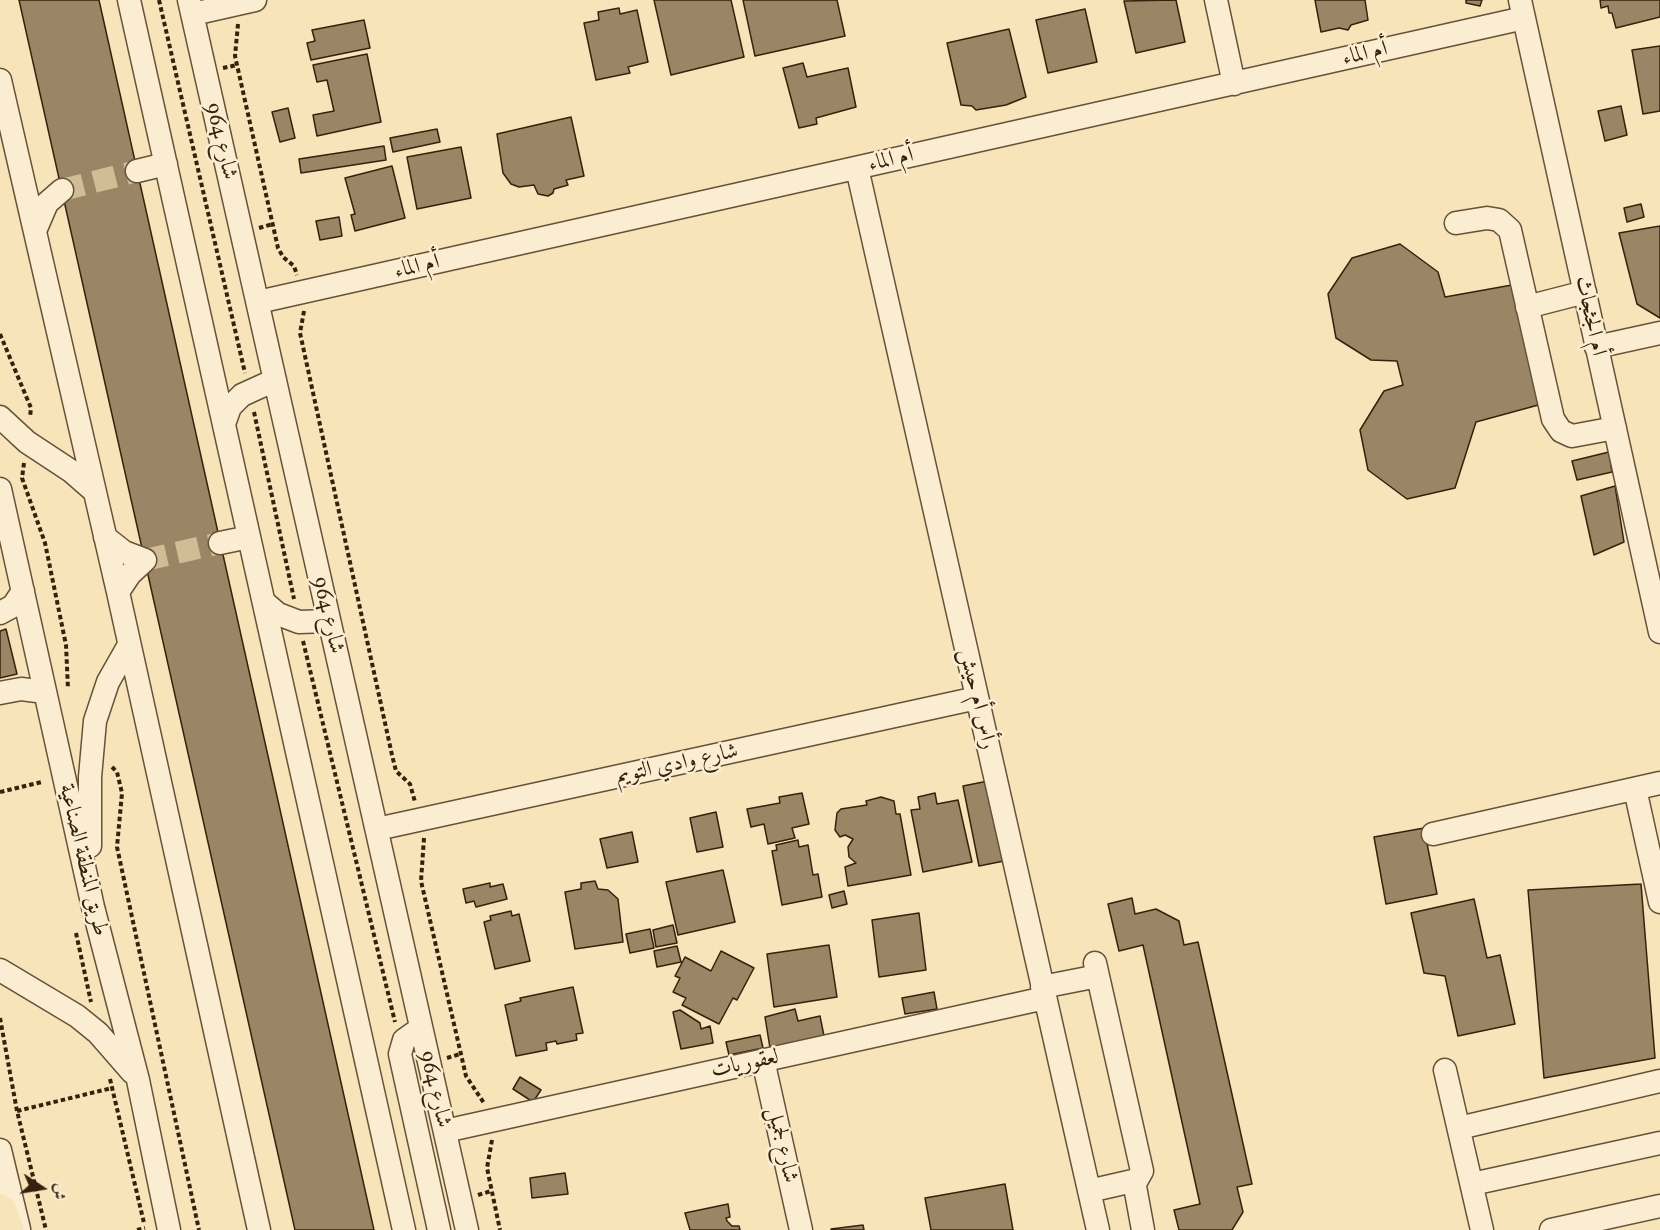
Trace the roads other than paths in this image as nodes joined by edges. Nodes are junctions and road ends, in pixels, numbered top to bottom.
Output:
1 (129, 0) edge
2 (1216, 0) edge
3 (245, 2) edge
4 (191, 7) edge
5 (1522, 9) edge
6 (0, 80) edge
7 (1234, 84) junction
8 (166, 164) junction
9 (856, 168) junction
10 (137, 171) tunnel mouth
11 (21, 172) junction
12 (1456, 223) dead end
13 (35, 231) junction
14 (1585, 292) junction
15 (258, 302) junction
16 (1527, 307) junction
17 (1660, 333) edge
18 (1596, 347) junction
19 (275, 380) junction
20 (0, 417) edge
21 (224, 424) junction
22 (1615, 428) junction
23 (0, 489) edge
24 (94, 491) junction
25 (105, 537) junction
26 (249, 537) junction
27 (220, 543) tunnel mouth
28 (23, 591) junction
29 (118, 592) junction
30 (264, 602) junction
31 (0, 613) edge
32 (329, 621) junction
33 (1660, 632) edge
34 (129, 645) junction
35 (45, 692) junction
36 (0, 693) edge
37 (977, 698) junction
38 (1660, 783) edge
39 (1635, 789) junction
40 (377, 830) junction
41 (1433, 834) dead end
42 (1660, 902) edge
43 (93, 908) junction
44 (0, 970) edge
45 (1044, 992) junction
46 (421, 1028) junction
47 (763, 1060) junction
48 (1445, 1070) dead end
49 (138, 1080) junction
50 (1660, 1081) edge
51 (1459, 1128) junction
52 (445, 1131) junction
53 (1660, 1143) edge
54 (0, 1149) edge
55 (1134, 1181) junction
56 (1472, 1184) junction
57 (1089, 1191) junction
58 (1660, 1206) edge
59 (0, 1211) edge
60 (7, 1230) edge
61 (19, 1230) edge
62 (169, 1230) edge
63 (259, 1230) edge
64 (404, 1230) edge
65 (439, 1230) edge
66 (467, 1230) edge
67 (801, 1230) edge
68 (1098, 1230) edge
69 (1143, 1230) edge
70 (1482, 1230) edge
71 (1551, 1230) edge

1 - 8 street
2 - 7 street
3 - 4 street
4 - 15 street, شارع 964
5 - 7 street, أم الماء
5 - 14 street, أم الجثجاث
6 - 11 street
7 - 9 street, أم الماء
8 - 10 street
8 - 21 street
9 - 15 street, أم الماء
9 - 37 street, رأس أم حيش
11 - 13 street
11 - 13 street
12 - 16 street
13 - 24 street
14 - 16 street
14 - 18 street, أم الجثجاث
15 - 19 street, شارع 964
16 - 22 street
17 - 18 street
18 - 22 street, أم الجثجاث
19 - 21 street
19 - 32 street, شارع 964
20 - 24 street
21 - 26 street
22 - 33 street, أم الجثجاث
23 - 28 street, طريق المنطقة الصناعية
24 - 25 street
25 - 29 street
25 - 29 street
26 - 27 street
26 - 30 street
28 - 31 street
28 - 35 street, طريق المنطقة الصناعية
29 - 34 street
30 - 32 street
30 - 64 street
32 - 40 street, شارع 964
34 - 43 street
34 - 63 street
35 - 36 street
35 - 43 street, طريق المنطقة الصناعية
37 - 40 street, شارع وادي التويم
37 - 45 street, رأس أم حيش
38 - 39 street
39 - 41 street
39 - 42 street
40 - 46 street, شارع 964
43 - 49 street, طريق المنطقة الصناعية
44 - 49 street
45 - 47 street, لعقوريات
45 - 55 street, لعقوريات
45 - 57 street, رأس أم حيش
46 - 52 street, شارع 964
46 - 65 street
47 - 52 street, لعقوريات
47 - 67 street, شارع لجميل
48 - 51 street
49 - 62 street, طريق المنطقة الصناعية
50 - 51 street
51 - 56 street
52 - 66 street, شارع 964
53 - 56 street
54 - 61 street
55 - 57 street
55 - 69 street
56 - 70 street
57 - 68 street, رأس أم حيش
58 - 71 street
59 - 60 highway

